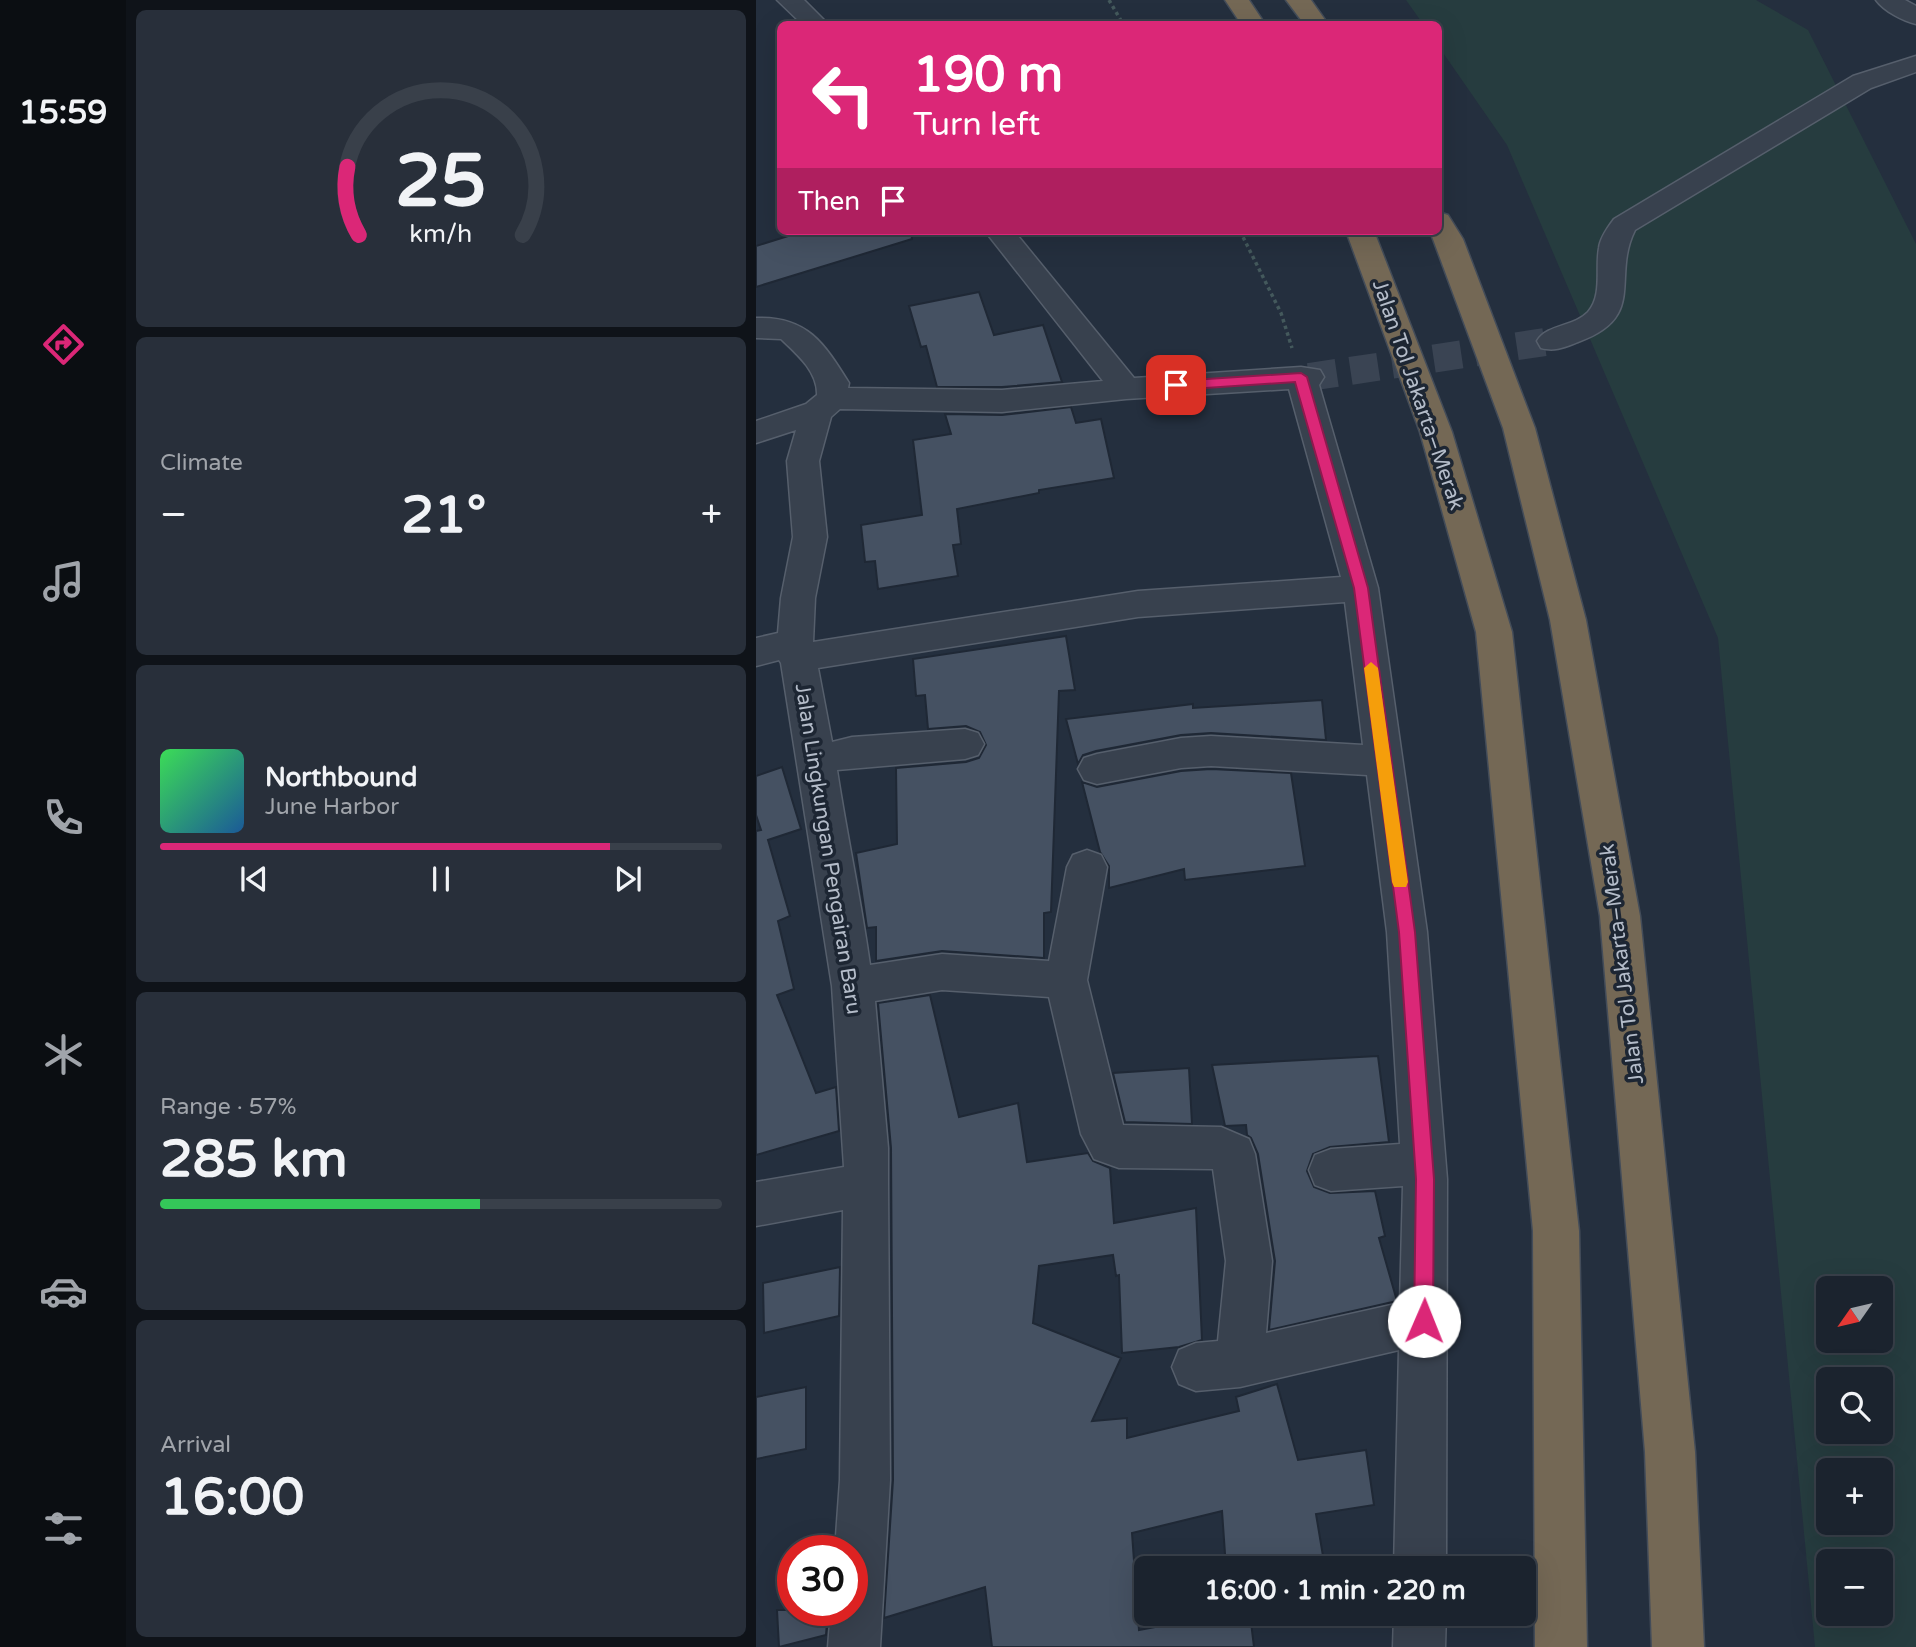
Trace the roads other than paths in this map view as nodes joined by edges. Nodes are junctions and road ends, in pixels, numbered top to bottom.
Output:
1 (789, 0) edge
2 (1237, 0) edge
3 (1298, 0) edge
4 (813, 21) edge
5 (1251, 21) edge
6 (1315, 21) edge
7 (1916, 64) edge
8 (1442, 228) edge
9 (1002, 235) edge
10 (1362, 235) edge
11 (756, 328) edge
12 (1552, 341) tunnel mouth
13 (1126, 389) junction
14 (825, 405) junction
15 (756, 432) edge
16 (1361, 588) junction
17 (782, 651) edge
18 (965, 744) dead end
19 (817, 760) junction
20 (1383, 761) junction
21 (1097, 769) dead end
22 (1087, 867) dead end
23 (1066, 980) junction
24 (853, 986) junction
25 (1423, 1163) junction
26 (1331, 1170) dead end
27 (866, 1184) junction
28 (756, 1204) edge
29 (1424, 1321) junction
30 (1420, 1556) edge
31 (1420, 1626) edge
32 (854, 1647) edge
33 (1419, 1647) edge
34 (1561, 1647) edge
35 (1678, 1647) edge

1 - 4 street
2 - 5 highway
3 - 6 highway
7 - 12 street
8 - 35 highway, Jalan Tol Jakarta–Merak
9 - 13 street
10 - 34 highway, Jalan Tol Jakarta–Merak
11 - 14 street
13 - 14 street
13 - 16 street
14 - 15 street
14 - 17 street, Jalan Lingkungan Pengairan Baru
16 - 17 street
16 - 20 street
17 - 19 street, Jalan Lingkungan Pengairan Baru
18 - 19 street
19 - 24 street, Jalan Lingkungan Pengairan Baru
20 - 21 street
20 - 25 street
22 - 23 street
23 - 24 street
23 - 29 street
24 - 27 street, Jalan Lingkungan Pengairan Baru
25 - 26 street
25 - 29 street
27 - 28 street
27 - 32 street, Jalan Lingkungan Pengairan Baru
29 - 30 street
31 - 33 street

